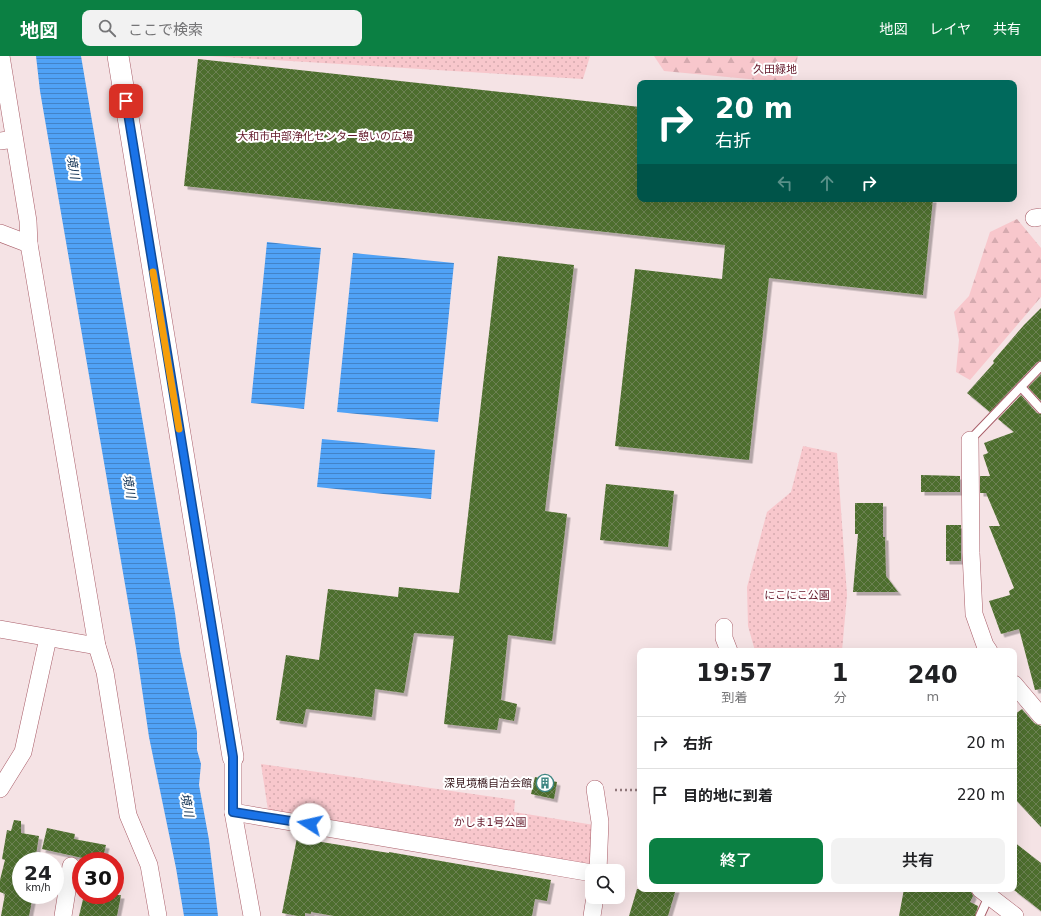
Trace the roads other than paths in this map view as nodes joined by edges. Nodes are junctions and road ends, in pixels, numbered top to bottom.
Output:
1 (1, 56) edge
2 (118, 56) edge
3 (7, 140) edge
4 (0, 233) edge
5 (29, 244) junction
6 (1041, 366) edge
7 (1021, 387) junction
8 (1041, 409) edge
9 (970, 440) joint
10 (724, 627) dead end
11 (0, 629) edge
12 (48, 638) junction
13 (97, 646) junction
14 (728, 648) edge
15 (985, 648) edge
16 (1017, 688) edge
17 (1041, 716) edge
18 (233, 757) joint
19 (0, 789) edge
20 (595, 789) road end
21 (233, 812) junction
22 (598, 864) edge
23 (72, 866) dead end
24 (585, 872) edge
25 (984, 892) edge
26 (593, 904) edge
27 (63, 916) edge
28 (158, 916) edge
29 (252, 916) edge
30 (592, 916) edge
31 (980, 916) edge
32 (1015, 916) edge

1 - 3 street
2 - 18 street
3 - 5 street
4 - 5 street
5 - 13 street
6 - 7 lane
7 - 8 lane
7 - 9 lane
9 - 15 street
10 - 14 street
11 - 12 street
12 - 13 street
12 - 19 street
13 - 28 street
16 - 17 street
18 - 21 street
20 - 22 street
21 - 24 street
21 - 29 street
23 - 27 street
25 - 31 lane
25 - 32 street
26 - 30 street

